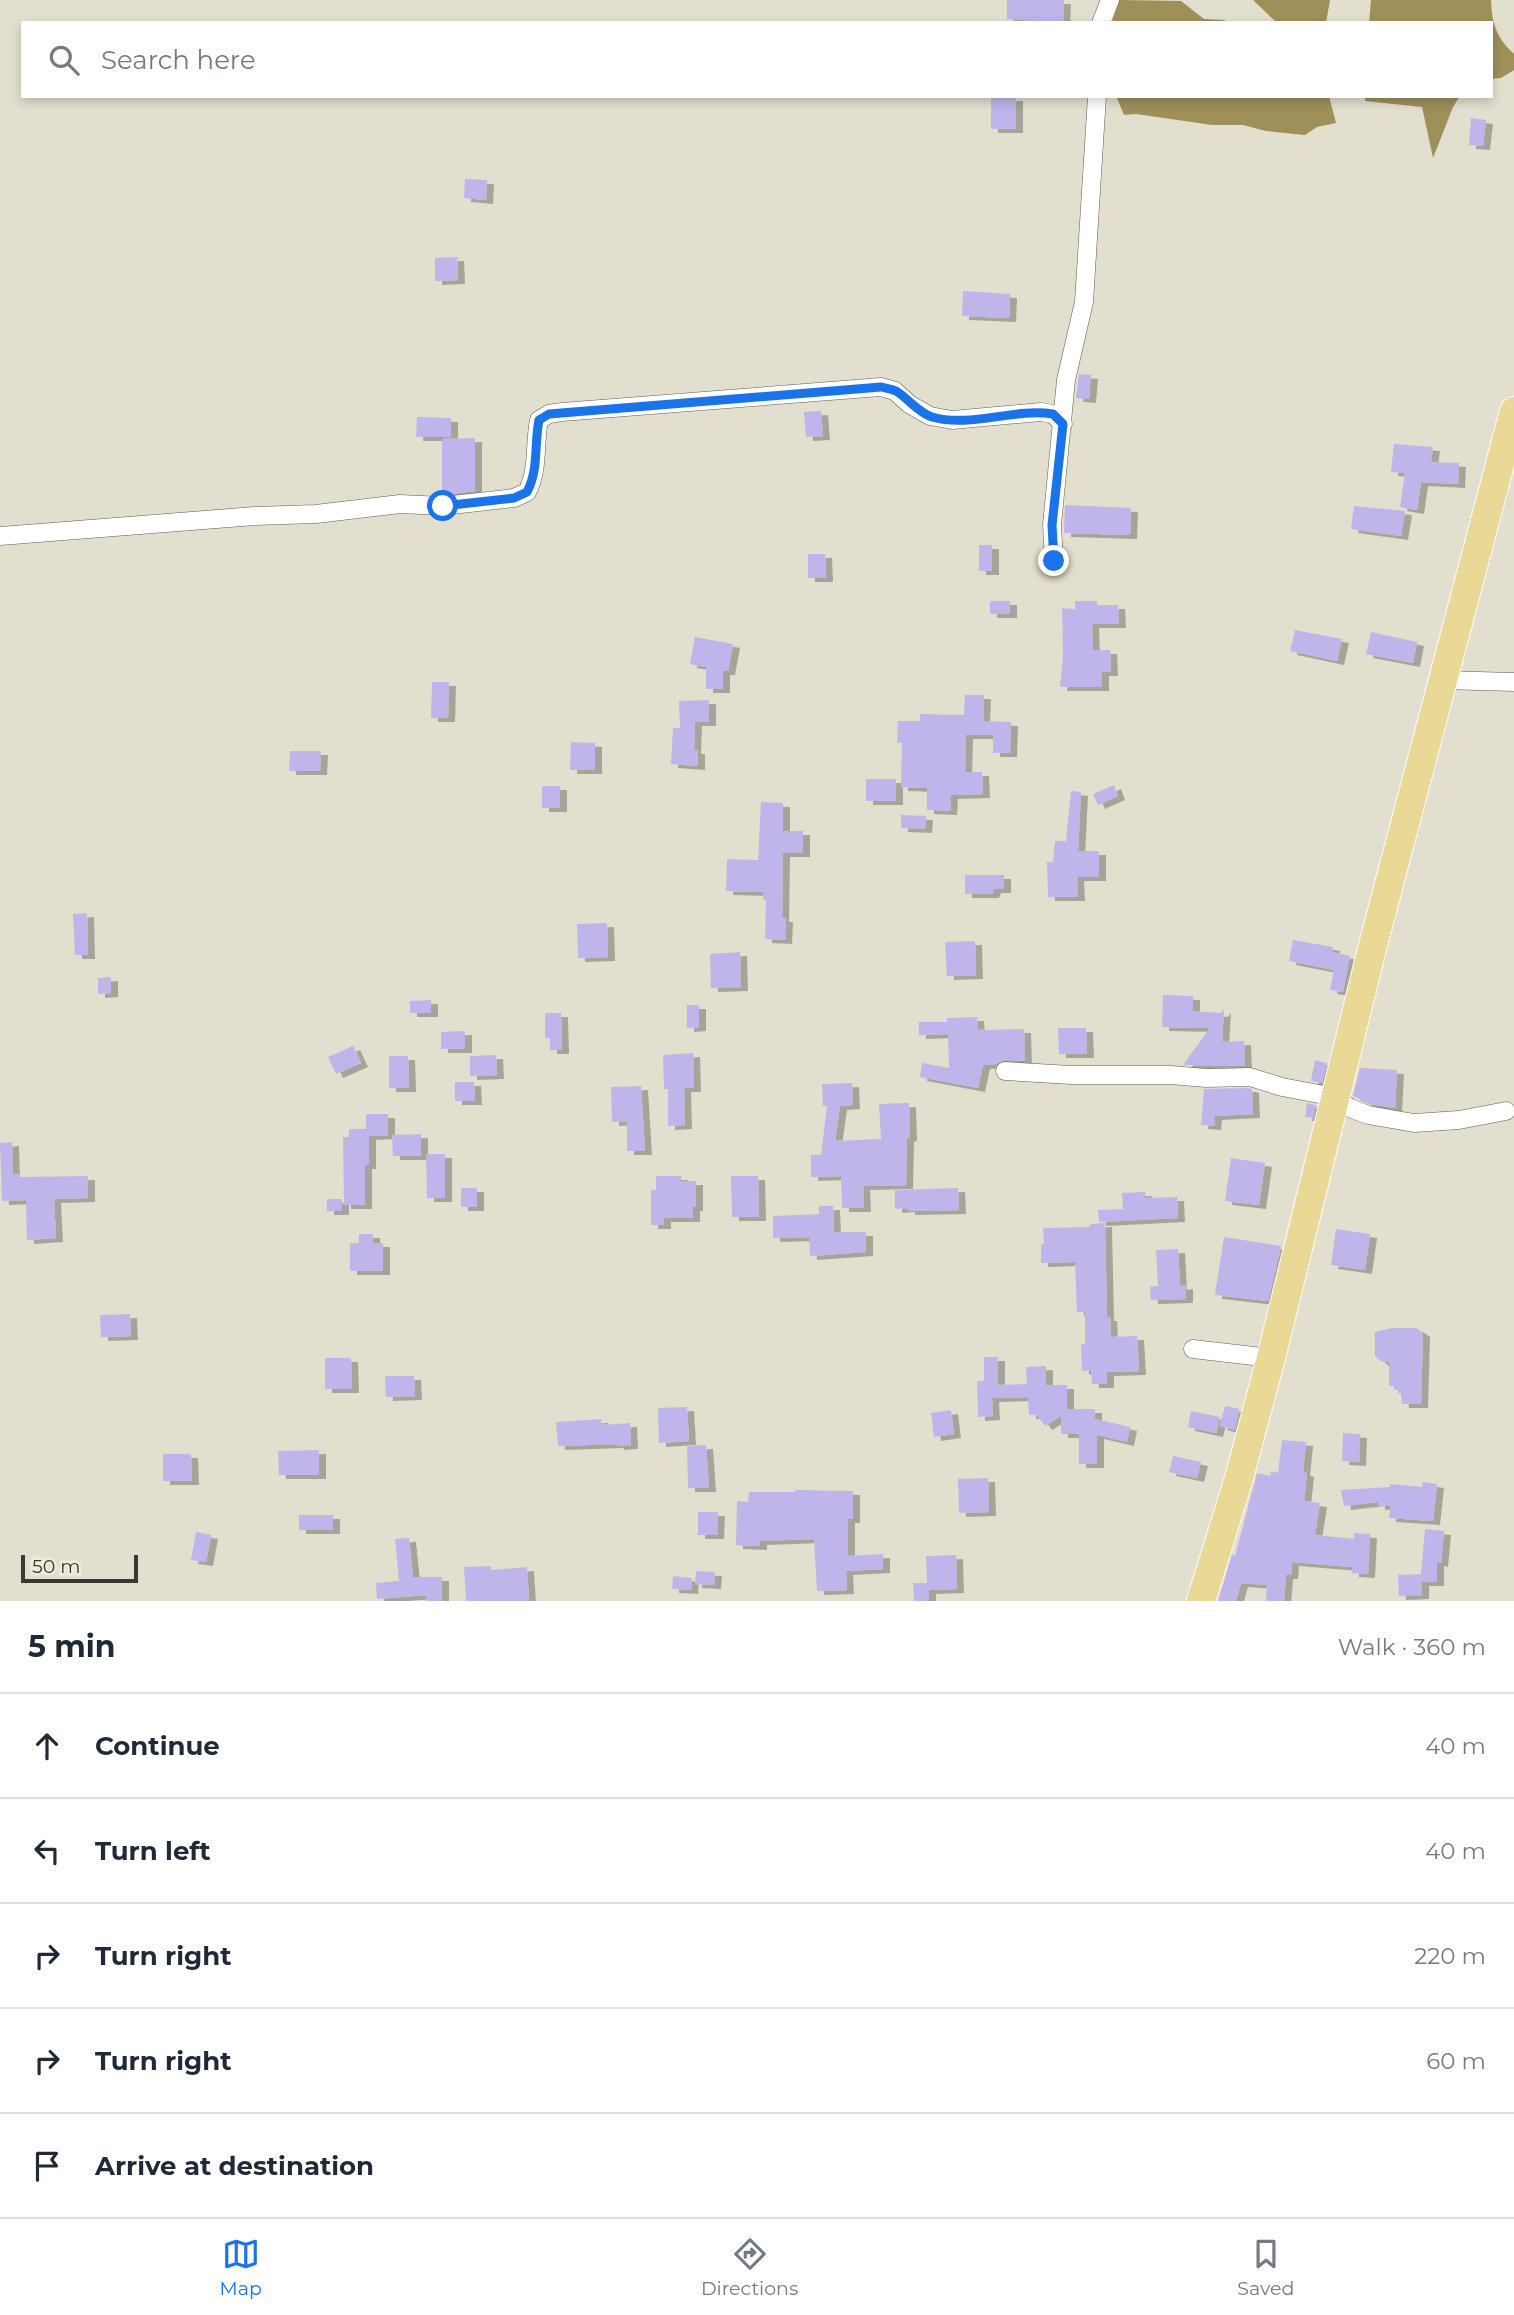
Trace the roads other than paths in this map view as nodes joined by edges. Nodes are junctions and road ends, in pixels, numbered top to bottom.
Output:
1 (1110, 0) edge
2 (1102, 21) edge
3 (1097, 98) edge
4 (1514, 411) edge
5 (1063, 424) junction
6 (0, 536) edge
7 (1054, 561) dead end
8 (1443, 680) junction
9 (1514, 682) edge
10 (1006, 1071) dead end
11 (1335, 1097) junction
12 (1506, 1111) dead end
13 (1193, 1349) dead end
14 (1271, 1358) junction
15 (1201, 1601) edge

1 - 2 street
3 - 5 street
4 - 8 highway
5 - 6 street
5 - 7 street
8 - 9 street
8 - 11 highway
10 - 11 street
11 - 12 street
11 - 14 highway
13 - 14 street
14 - 15 highway

